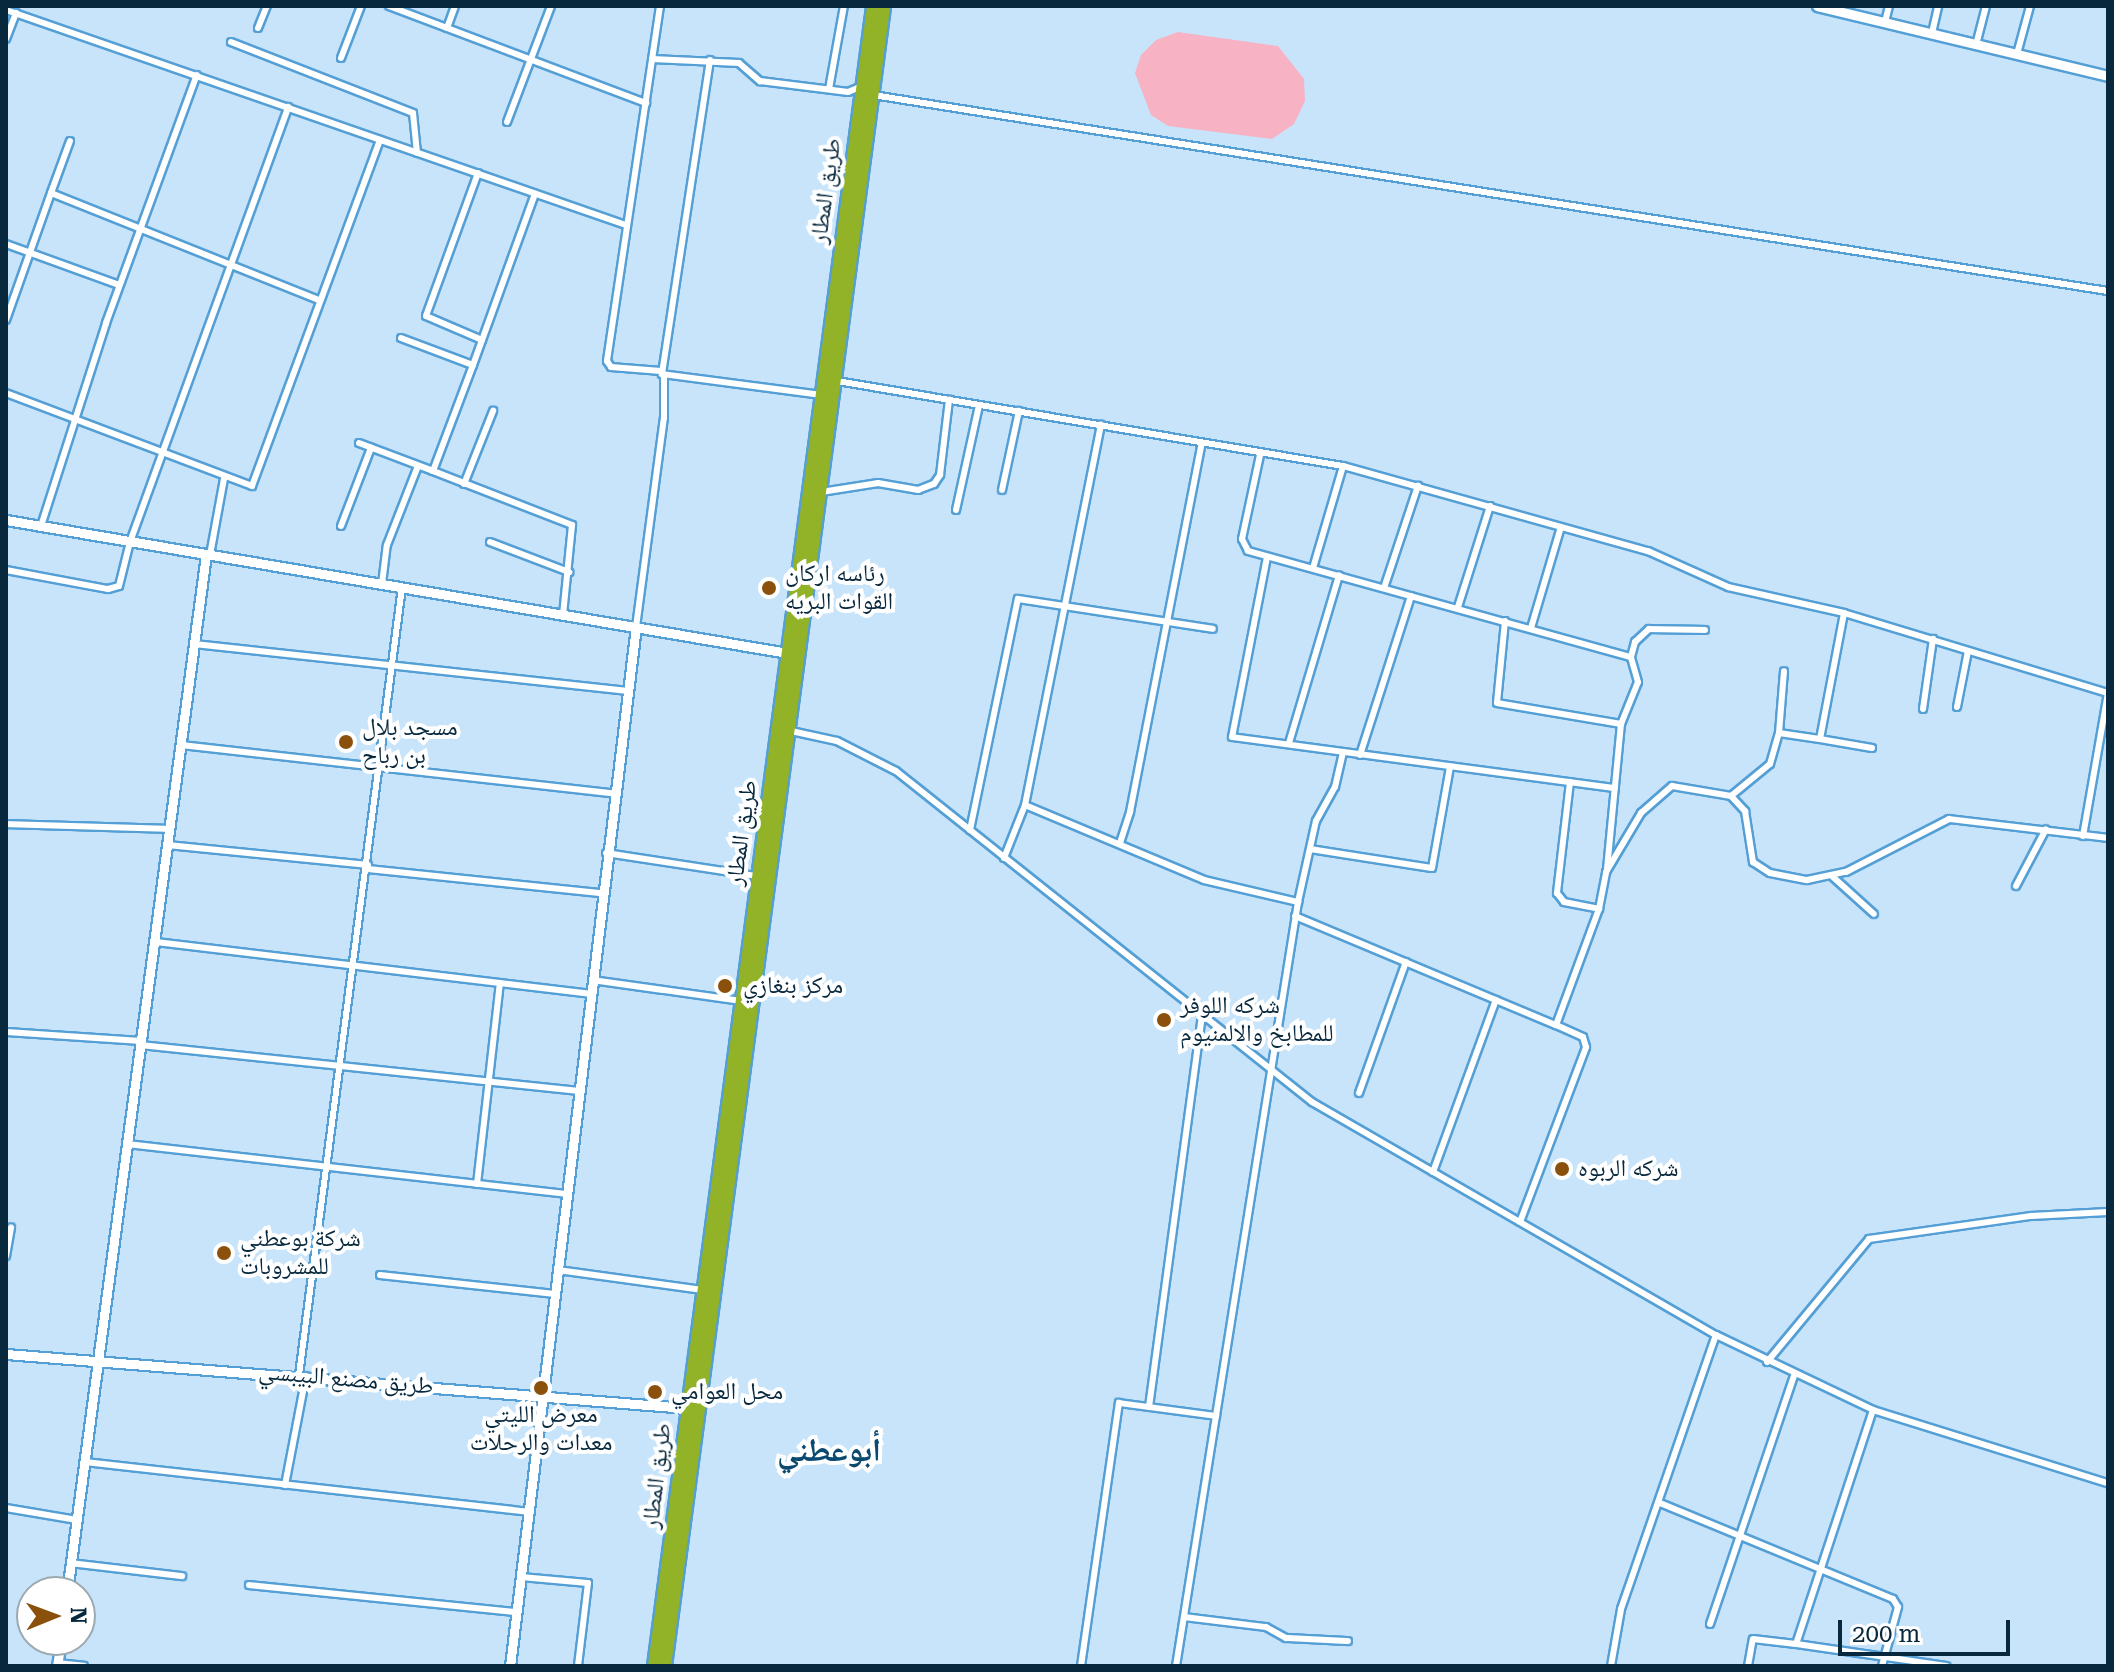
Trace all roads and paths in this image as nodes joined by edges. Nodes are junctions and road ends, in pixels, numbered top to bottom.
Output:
1 (267, 6) edge
2 (361, 6) edge
3 (389, 6) edge
4 (455, 6) edge
5 (551, 6) edge
6 (660, 6) edge
7 (844, 6) edge
8 (873, 6) edge
9 (884, 6) edge
10 (1817, 6) edge
11 (1889, 6) edge
12 (1938, 6) edge
13 (1986, 6) edge
14 (2030, 6) edge
15 (1839, 9) edge
16 (6, 10) edge
17 (16, 13) junction
18 (1885, 22) junction
19 (258, 28) dead end
20 (447, 28) junction
21 (1932, 33) junction
22 (6, 39) edge
23 (231, 42) dead end
24 (1976, 45) junction
25 (2017, 54) junction
26 (341, 58) dead end
27 (652, 59) junction
28 (710, 60) junction
29 (530, 61) junction
30 (197, 75) junction
31 (2108, 76) edge
32 (862, 86) junction
33 (829, 89) junction
34 (848, 92) junction
35 (873, 95) junction
36 (646, 103) junction
37 (859, 106) junction
38 (288, 107) junction
39 (507, 122) dead end
40 (380, 140) junction
41 (70, 141) dead end
42 (417, 153) junction
43 (478, 173) junction
44 (51, 193) junction
45 (535, 194) junction
46 (626, 225) junction
47 (141, 229) junction
48 (6, 244) edge
49 (30, 253) junction
50 (230, 264) junction
51 (119, 285) junction
52 (2108, 291) edge
53 (319, 300) junction
54 (6, 320) edge
55 (401, 338) dead end
56 (482, 340) junction
57 (473, 365) junction
58 (662, 373) junction
59 (837, 381) junction
60 (6, 393) edge
61 (821, 395) junction
62 (949, 400) junction
63 (979, 405) junction
64 (493, 411) dead end
65 (1019, 411) junction
66 (73, 419) junction
67 (1101, 425) junction
68 (359, 443) dead end
69 (1202, 443) junction
70 (371, 448) junction
71 (163, 455) junction
72 (1260, 455) junction
73 (418, 466) junction
74 (1343, 466) junction
75 (433, 471) junction
76 (224, 479) junction
77 (464, 484) junction
78 (1418, 486) junction
79 (1002, 490) dead end
80 (821, 492) junction
81 (1490, 506) junction
82 (956, 510) dead end
83 (6, 520) edge
84 (41, 526) junction
85 (341, 526) dead end
86 (1561, 527) junction
87 (130, 542) junction
88 (490, 542) dead end
89 (208, 555) junction
90 (1267, 557) junction
91 (1313, 568) junction
92 (6, 570) edge
93 (569, 572) junction
94 (1339, 575) junction
95 (382, 584) junction
96 (402, 587) junction
97 (1384, 588) junction
98 (1411, 596) junction
99 (1065, 604) junction
100 (1458, 607) junction
101 (1844, 613) junction
102 (563, 615) junction
103 (1505, 621) junction
104 (1168, 622) junction
105 (636, 627) junction
106 (1531, 628) junction
107 (1213, 629) dead end
108 (1705, 630) dead end
109 (1933, 639) junction
110 (195, 644) junction
111 (1968, 651) junction
112 (787, 653) junction
113 (1631, 657) junction
114 (393, 666) junction
115 (1784, 671) dead end
116 (627, 691) junction
117 (2108, 693) edge
118 (1957, 707) dead end
119 (1923, 709) dead end
120 (1621, 724) junction
121 (791, 731) junction
122 (1779, 733) junction
123 (1820, 739) junction
124 (1289, 743) junction
125 (182, 745) junction
126 (1872, 748) dead end
127 (1343, 753) junction
128 (1360, 755) junction
129 (381, 767) junction
130 (1450, 767) junction
131 (1570, 782) junction
132 (1615, 788) junction
133 (613, 793) junction
134 (1731, 796) junction
135 (1025, 805) junction
136 (6, 824) edge
137 (170, 829) junction
138 (2046, 829) junction
139 (970, 830) junction
140 (2083, 836) junction
141 (2108, 838) edge
142 (1120, 843) junction
143 (168, 845) junction
144 (1310, 849) junction
145 (606, 853) junction
146 (1004, 858) junction
147 (368, 867) junction
148 (1606, 872) junction
149 (759, 876) junction
150 (1833, 877) junction
151 (2016, 886) dead end
152 (602, 893) junction
153 (1298, 902) junction
154 (1599, 909) junction
155 (1874, 914) dead end
156 (1295, 916) junction
157 (156, 942) junction
158 (1406, 962) junction
159 (355, 966) junction
160 (592, 980) junction
161 (500, 983) junction
162 (590, 994) junction
163 (1496, 1000) junction
164 (742, 1001) junction
165 (1202, 1017) junction
166 (1556, 1025) junction
167 (6, 1032) edge
168 (142, 1043) junction
169 (341, 1067) junction
170 (1270, 1073) junction
171 (487, 1084) junction
172 (579, 1091) junction
173 (1359, 1093) dead end
174 (128, 1144) junction
175 (328, 1167) junction
176 (1433, 1172) junction
177 (477, 1184) junction
178 (567, 1194) junction
179 (2108, 1212) edge
180 (1520, 1222) junction
181 (11, 1227) dead end
182 (6, 1256) edge
183 (558, 1270) junction
184 (380, 1275) dead end
185 (703, 1290) junction
186 (555, 1294) junction
187 (1716, 1335) junction
188 (6, 1354) edge
189 (99, 1358) junction
190 (1767, 1362) junction
191 (302, 1375) junction
192 (1794, 1376) junction
193 (543, 1395) junction
194 (1149, 1407) junction
195 (686, 1408) junction
196 (1873, 1410) junction
197 (1216, 1416) junction
198 (85, 1462) junction
199 (2108, 1483) edge
200 (285, 1485) junction
201 (1660, 1503) junction
202 (6, 1508) edge
203 (528, 1512) junction
204 (77, 1520) junction
205 (1739, 1536) junction
206 (71, 1563) junction
207 (1820, 1568) junction
208 (69, 1576) edge
209 (182, 1576) dead end
210 (521, 1577) junction
211 (249, 1585) dead end
212 (517, 1612) junction
213 (1184, 1617) junction
214 (1710, 1624) dead end
215 (1348, 1641) dead end
216 (1796, 1644) junction
217 (1883, 1657) junction
218 (57, 1664) edge
219 (84, 1666) edge
220 (510, 1666) edge
221 (578, 1666) edge
222 (654, 1666) edge
223 (665, 1666) edge
224 (1081, 1666) edge
225 (1176, 1666) edge
226 (1611, 1666) edge
227 (1748, 1666) edge
228 (1882, 1666) edge
229 (1946, 1666) edge

1 - 19 street
2 - 26 street
3 - 20 street
4 - 20 street
5 - 29 street
6 - 27 street
7 - 33 street
8 - 32 highway, طريق المطار
9 - 35 highway, طريق المطار
10 - 15 street
11 - 18 street
12 - 21 street
13 - 24 street
14 - 25 street
15 - 18 street
16 - 17 street
17 - 22 street
17 - 30 street
18 - 21 street
20 - 29 street
21 - 24 street
23 - 42 street
24 - 25 street
25 - 31 street
27 - 28 street
27 - 36 street
28 - 33 street
28 - 58 street
29 - 36 street
29 - 39 street
30 - 38 street
30 - 47 street
32 - 34 street
32 - 37 highway, طريق المطار
33 - 34 street
34 - 37 street
35 - 52 street
35 - 59 highway, طريق المطار
36 - 46 street
37 - 61 highway, طريق المطار
38 - 40 street
38 - 50 street
40 - 42 street
40 - 53 street
41 - 44 street
42 - 43 street
43 - 45 street
43 - 56 street
44 - 47 street
44 - 49 street
45 - 46 street
45 - 56 street
46 - 58 street
47 - 50 street
47 - 51 street
48 - 49 street
49 - 51 street
49 - 54 street
50 - 53 street
50 - 71 street
51 - 66 street
53 - 76 street
55 - 57 street
56 - 57 street
57 - 75 street
58 - 61 street
58 - 105 street
59 - 62 street
59 - 80 highway, طريق المطار
60 - 66 street
61 - 112 highway, طريق المطار
62 - 63 street
62 - 80 street
63 - 65 street
63 - 82 street
64 - 77 street
65 - 67 street
65 - 79 street
66 - 71 street
66 - 84 street
67 - 69 street
67 - 99 street
68 - 70 street
69 - 72 street
69 - 104 street
70 - 73 street
70 - 85 street
71 - 76 street
71 - 87 street
72 - 74 street
72 - 90 street
73 - 75 street
73 - 95 street
74 - 78 street
74 - 91 street
75 - 77 street
76 - 89 street
77 - 93 street
78 - 81 street
78 - 97 street
80 - 121 highway, طريق المطار
81 - 86 street
81 - 100 street
83 - 84 street
84 - 87 street
86 - 101 street
86 - 106 street
87 - 89 street
87 - 92 street
88 - 93 street
89 - 95 street
89 - 110 street
90 - 91 street
90 - 124 street
91 - 94 street
93 - 102 street
94 - 97 street
94 - 124 street
95 - 96 street
96 - 102 street
96 - 114 street
97 - 98 street
98 - 100 street
98 - 128 street
99 - 104 street
99 - 135 street
99 - 139 street
100 - 103 street
101 - 109 street
101 - 123 street
102 - 105 street
103 - 106 street
103 - 120 street
104 - 107 street
104 - 142 street
105 - 112 street
105 - 116 street
106 - 113 street
108 - 113 street
109 - 111 street
109 - 119 street
110 - 114 street
110 - 125 street
111 - 117 street
111 - 118 street
112 - 149 highway, طريق المطار
113 - 120 street
114 - 116 street
114 - 129 street
115 - 122 street
116 - 133 street
117 - 140 street
120 - 132 street
121 - 139 street
121 - 223 highway, طريق المطار
122 - 123 street
122 - 134 street
123 - 126 street
124 - 127 street
125 - 129 street
125 - 137 street
127 - 128 street
127 - 144 street
128 - 130 street
129 - 133 street
129 - 147 street
130 - 131 street
130 - 144 street
131 - 132 street
131 - 154 street
132 - 148 street
133 - 145 street
134 - 148 street
134 - 150 street
135 - 142 street
135 - 146 street
136 - 137 street
137 - 143 street
138 - 140 street
138 - 150 street
138 - 151 street
139 - 146 street
140 - 141 street
142 - 153 street
143 - 147 street
143 - 157 street
144 - 153 street
145 - 149 street
145 - 152 street
146 - 165 street
147 - 152 street
147 - 159 street
148 - 154 street
149 - 164 highway, طريق المطار
150 - 155 street
152 - 160 street
153 - 156 street
154 - 166 street
156 - 158 street
156 - 170 street
157 - 159 street
157 - 168 street
158 - 163 street
158 - 173 street
159 - 161 street
159 - 169 street
160 - 162 street
160 - 164 street
161 - 162 street
161 - 171 street
162 - 172 street
163 - 166 street
163 - 176 street
164 - 185 highway, طريق المطار
165 - 170 street
165 - 194 street
166 - 180 street
167 - 168 street
168 - 169 street
168 - 174 street
169 - 171 street
169 - 175 street
170 - 176 street
170 - 197 street
171 - 172 street
171 - 177 street
172 - 178 street
174 - 175 street
174 - 189 street
175 - 177 street
175 - 191 street
176 - 180 street
177 - 178 street
178 - 183 street
179 - 190 street
180 - 187 street
181 - 182 street
183 - 185 street
183 - 186 street
184 - 186 street
185 - 195 highway, طريق المطار
186 - 193 street
187 - 190 street
187 - 201 street
188 - 189 street, طريق مصنع البيبسي
189 - 191 street, طريق مصنع البيبسي
189 - 198 street
190 - 192 street
191 - 193 street, طريق مصنع البيبسي
191 - 200 street
192 - 196 street
192 - 205 street
193 - 195 street, طريق مصنع البيبسي
193 - 203 street
194 - 197 street
194 - 224 street
195 - 222 highway, طريق المطار
196 - 199 street
196 - 207 street
197 - 213 street
198 - 200 street
198 - 204 street
200 - 203 street
201 - 205 street
201 - 226 street
202 - 204 street
203 - 210 street
204 - 206 street
205 - 207 street
205 - 214 street
206 - 208 street
206 - 209 street
207 - 216 street
207 - 217 street
210 - 212 street
210 - 221 street
211 - 212 street
212 - 220 street
213 - 215 street
213 - 225 street
216 - 217 street
216 - 227 street
217 - 228 street
217 - 229 street
218 - 219 street

